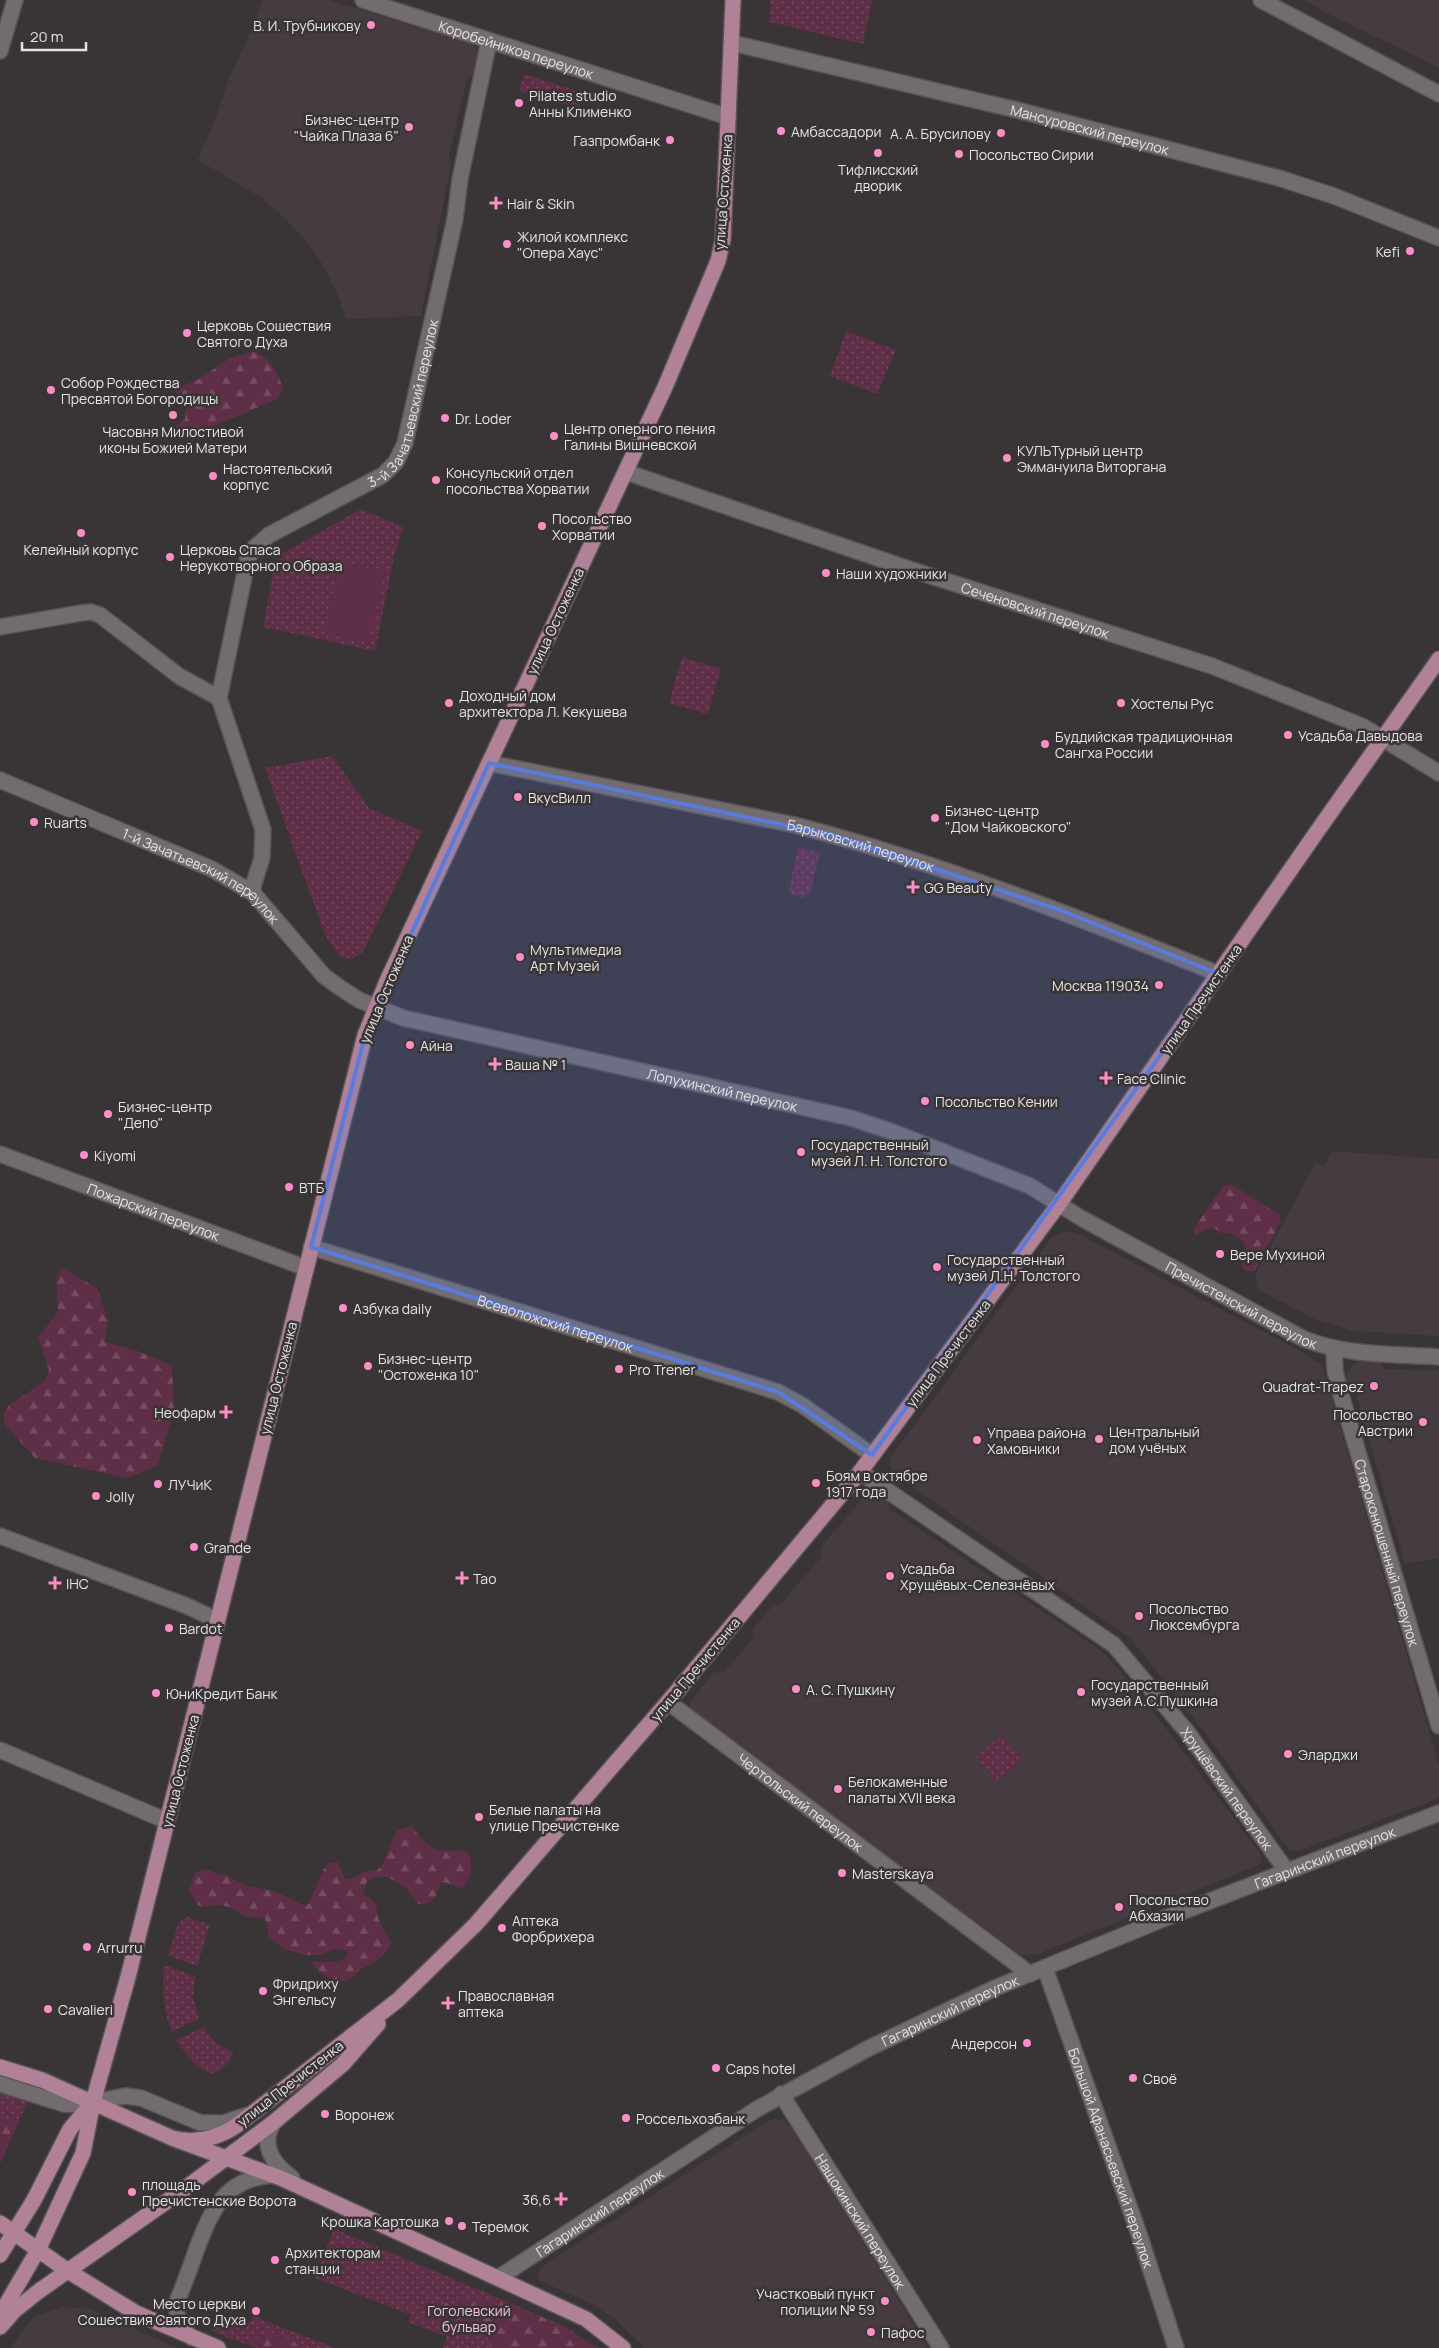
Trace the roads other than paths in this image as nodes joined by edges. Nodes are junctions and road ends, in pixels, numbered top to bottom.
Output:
1 (14, 0) edge
2 (362, 0) edge
3 (733, 0) edge
4 (1261, 0) edge
5 (489, 41) junction
6 (732, 43) junction
7 (0, 50) edge
8 (1439, 94) edge
9 (728, 117) junction
10 (1439, 238) edge
11 (626, 472) junction
12 (0, 627) edge
13 (1439, 659) edge
14 (219, 698) junction
15 (1385, 739) junction
16 (489, 763) junction
17 (1439, 773) edge
18 (0, 780) edge
19 (253, 893) junction
20 (1219, 974) junction
21 (376, 1007) junction
22 (0, 1154) edge
23 (1059, 1204) junction
24 (311, 1247) junction
25 (306, 1268) junction
26 (1334, 1349) junction
27 (1439, 1357) edge
28 (872, 1455) junction
29 (860, 1472) junction
30 (0, 1536) edge
31 (218, 1620) junction
32 (668, 1702) junction
33 (1439, 1726) edge
34 (0, 1750) edge
35 (1439, 1813) edge
36 (167, 1821) junction
37 (1286, 1870) junction
38 (1045, 1968) junction
39 (1030, 1974) junction
40 (398, 2000) junction
41 (0, 2066) edge
42 (0, 2084) edge
43 (782, 2094) junction
44 (93, 2102) junction
45 (254, 2112) junction
46 (274, 2122) junction
47 (172, 2138) junction
48 (226, 2158) junction
49 (275, 2175) junction
50 (306, 2190) junction
51 (0, 2224) edge
52 (14, 2233) junction
53 (38, 2250) junction
54 (0, 2255) edge
55 (68, 2271) junction
56 (498, 2278) junction
57 (3, 2310) edge
58 (0, 2327) edge
59 (192, 2338) junction
60 (218, 2348) edge
61 (623, 2348) edge
62 (941, 2348) edge
63 (1176, 2348) edge

1 - 7 street
2 - 5 street, Коробейников переулок
3 - 6 main road, улица Остоженка
4 - 8 street
5 - 9 street, Коробейников переулок
5 - 14 street, 3-й Зачатьевский переулок
6 - 9 main road, улица Остоженка
6 - 10 street, Мансуровский переулок
9 - 11 main road, улица Остоженка
11 - 15 street, Сеченовский переулок
11 - 16 main road, улица Остоженка
12 - 14 street
13 - 15 main road, улица Пречистенка
14 - 19 street
15 - 17 street, Сеченовский переулок
15 - 20 main road, улица Пречистенка
16 - 20 street, Барыковский переулок
16 - 21 main road, улица Остоженка
18 - 19 street, 1-й Зачатьевский переулок
19 - 21 street, 1-й Зачатьевский переулок
20 - 23 main road, улица Пречистенка
21 - 23 street, Лопухинский переулок
21 - 24 main road, улица Остоженка
22 - 25 street, Пожарский переулок
23 - 26 street, Пречистенский переулок
23 - 28 main road, улица Пречистенка
24 - 25 main road, улица Остоженка
24 - 28 street, Всеволожский переулок
25 - 31 main road, улица Остоженка
26 - 27 street, Пречистенский переулок
26 - 33 street, Староконюшенный переулок
28 - 29 main road, улица Пречистенка
29 - 32 main road, улица Пречистенка
29 - 37 street, Хрущёвский переулок
30 - 31 street
31 - 36 main road, улица Остоженка
32 - 39 street, Чертольский переулок
32 - 40 main road, улица Пречистенка
34 - 36 street
35 - 37 street, Гагаринский переулок
36 - 44 main road, улица Остоженка
37 - 38 street, Гагаринский переулок
38 - 39 street, Гагаринский переулок
38 - 63 street, Большой Афанасьевский переулок
39 - 43 street, Гагаринский переулок
40 - 45 main road, улица Пречистенка
40 - 46 main road, улица Пречистенка
41 - 44 main road
42 - 44 street
43 - 56 street, Гагаринский переулок
43 - 62 street, Нащокинский переулок
44 - 45 street
44 - 47 main road
44 - 52 main road
44 - 53 main road
45 - 47 main road, улица Пречистенка
46 - 48 main road, улица Пречистенка
46 - 50 street
47 - 48 main road
48 - 49 main road
48 - 55 main road
49 - 50 main road
49 - 59 street
50 - 56 main road
51 - 52 main road
52 - 53 main road
52 - 54 main road
53 - 55 main road
53 - 57 main road
55 - 58 main road
55 - 59 main road
56 - 61 main road
59 - 60 main road

